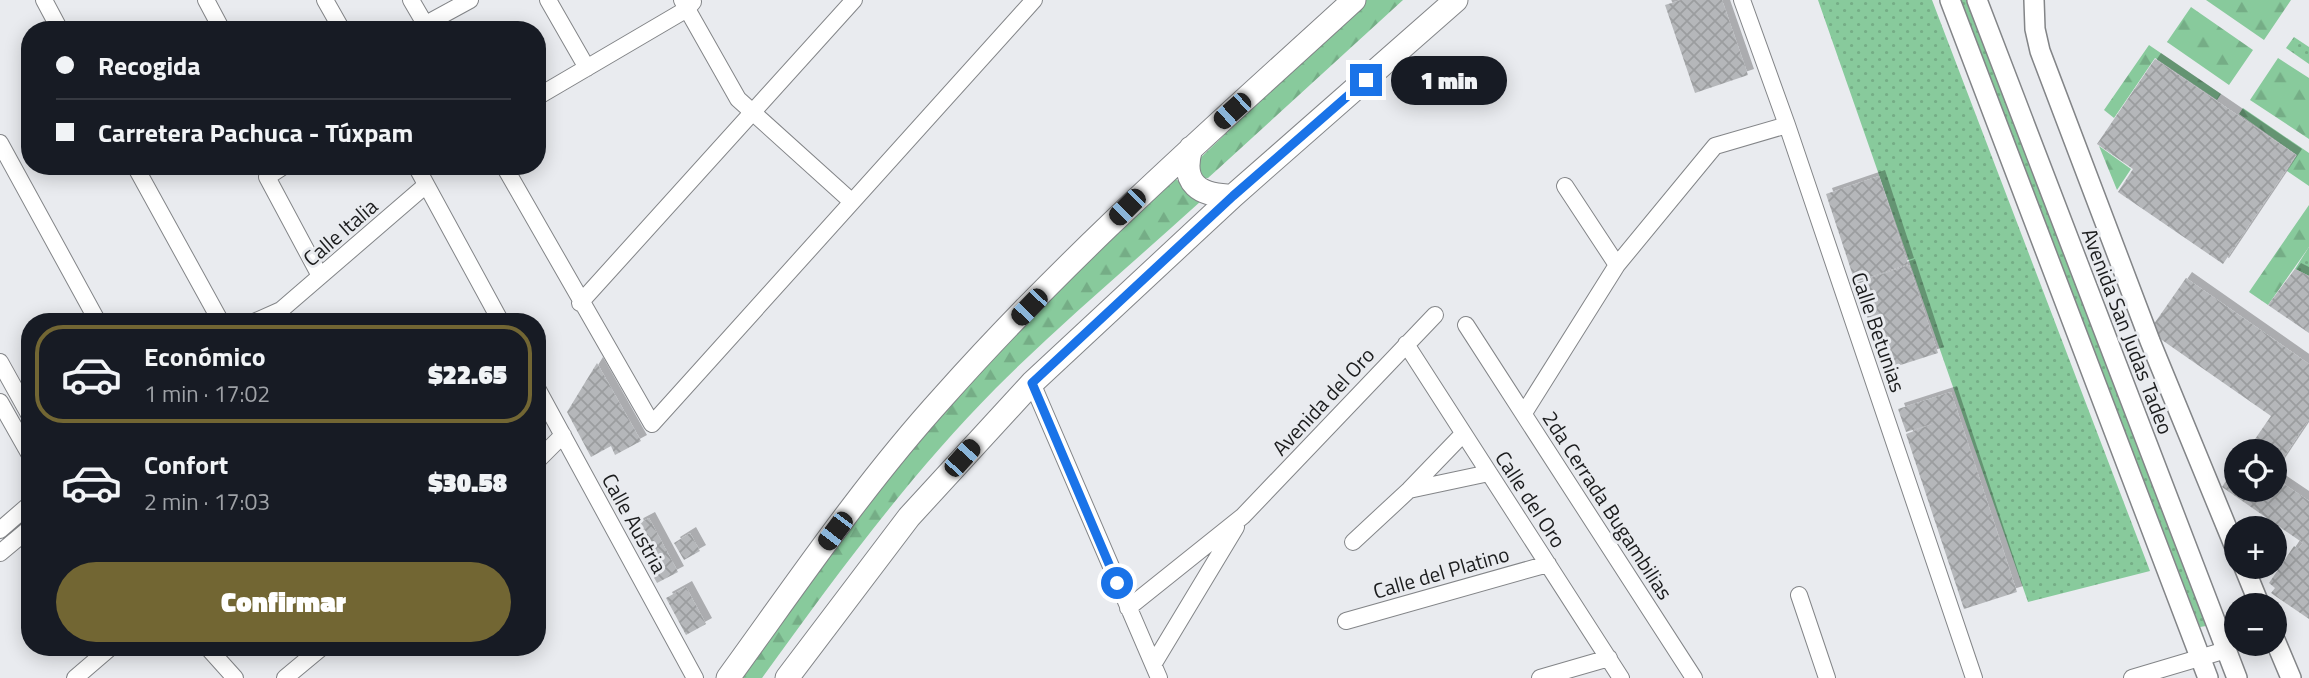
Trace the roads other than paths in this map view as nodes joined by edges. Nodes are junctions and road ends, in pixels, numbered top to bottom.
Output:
1 (44, 0) edge
2 (205, 0) edge
3 (325, 0) edge
4 (411, 0) edge
5 (470, 0) edge
6 (548, 0) edge
7 (854, 0) edge
8 (1034, 0) edge
9 (1354, 0) edge
10 (1456, 0) edge
11 (1742, 0) edge
12 (1950, 0) edge
13 (1976, 0) edge
14 (2034, 0) edge
15 (688, 3) edge
16 (55, 21) edge
17 (217, 21) edge
18 (337, 21) edge
19 (418, 21) edge
20 (431, 21) edge
21 (587, 68) junction
22 (546, 92) edge
23 (752, 113) junction
24 (1787, 125) junction
25 (0, 143) edge
26 (1191, 148) junction
27 (140, 175) edge
28 (270, 175) edge
29 (421, 175) edge
30 (509, 175) edge
31 (426, 185) junction
32 (1565, 186) dead end
33 (1233, 196) junction
34 (851, 201) junction
35 (1616, 265) junction
36 (320, 276) junction
37 (580, 303) junction
38 (281, 310) junction
39 (93, 313) edge
40 (216, 313) edge
41 (274, 313) edge
42 (278, 313) edge
43 (496, 313) edge
44 (1435, 315) dead end
45 (1466, 325) dead end
46 (1406, 344) junction
47 (0, 362) edge
48 (1032, 383) junction
49 (21, 400) edge
50 (0, 402) edge
51 (546, 405) edge
52 (1524, 413) junction
53 (1463, 433) junction
54 (562, 435) junction
55 (21, 439) edge
56 (546, 452) edge
57 (1489, 473) junction
58 (1409, 490) junction
59 (21, 512) edge
60 (1243, 516) junction
61 (2224, 521) edge
62 (0, 530) edge
63 (21, 536) edge
64 (1353, 542) dead end
65 (0, 554) edge
66 (1548, 564) junction
67 (1799, 595) dead end
68 (1128, 608) junction
69 (1346, 621) dead end
70 (2224, 645) edge
71 (2224, 651) edge
72 (101, 656) edge
73 (215, 656) edge
74 (311, 656) edge
75 (2228, 656) edge
76 (2282, 656) edge
77 (2199, 657) junction
78 (1609, 658) junction
79 (1156, 671) edge
80 (75, 678) edge
81 (235, 678) edge
82 (285, 678) edge
83 (695, 678) edge
84 (728, 678) edge
85 (787, 678) edge
86 (1540, 678) edge
87 (1621, 678) edge
88 (1693, 678) edge
89 (1827, 678) edge
90 (1974, 678) edge
91 (2132, 678) edge
92 (2207, 678) edge
93 (2236, 678) edge
94 (2291, 678) edge

1 - 16 street
2 - 17 street
3 - 18 street
4 - 19 street
5 - 20 street
6 - 21 street
7 - 23 street
8 - 34 street
9 - 26 main road
10 - 33 main road
11 - 24 street, Calle Betunias
12 - 77 street
13 - 70 street, Avenida San Judas Tadeo
14 - 61 street
15 - 21 street
15 - 23 street
21 - 22 street
23 - 34 street
23 - 37 street
24 - 35 street, 2da Cerrada Bugambilias
24 - 90 street, Calle Betunias
25 - 39 street
26 - 33 main road
26 - 84 main road
27 - 40 street
28 - 36 street
29 - 31 street
30 - 37 street
31 - 36 street, Calle Italia
31 - 43 street
32 - 35 street
33 - 48 main road
34 - 37 street
35 - 52 street, 2da Cerrada Bugambilias
36 - 38 street, Calle Italia
38 - 41 street, Calle Italia
38 - 42 street, Calle Italia
44 - 46 street, Avenida del Oro
45 - 52 street
46 - 53 street, Calle del Oro
46 - 60 street, Avenida del Oro
47 - 49 street
48 - 68 street
48 - 85 main road
50 - 55 street
51 - 54 street, Calle Austria
52 - 88 street, 2da Cerrada Bugambilias
53 - 57 street, Calle del Oro
53 - 58 street
54 - 56 street
54 - 83 street, Calle Austria
57 - 58 street
57 - 66 street, Calle del Oro
58 - 64 street
59 - 62 street
60 - 68 street, Avenida del Oro
60 - 79 street, Avenida del Oro
63 - 65 street
66 - 69 street, Calle del Platino
66 - 78 street, Calle del Oro
67 - 89 street
68 - 79 street
71 - 77 street
72 - 80 street
73 - 81 street
74 - 82 street
75 - 93 street, Avenida San Judas Tadeo
76 - 94 street
77 - 91 street
77 - 92 street
78 - 86 street
78 - 87 street, Calle del Oro

